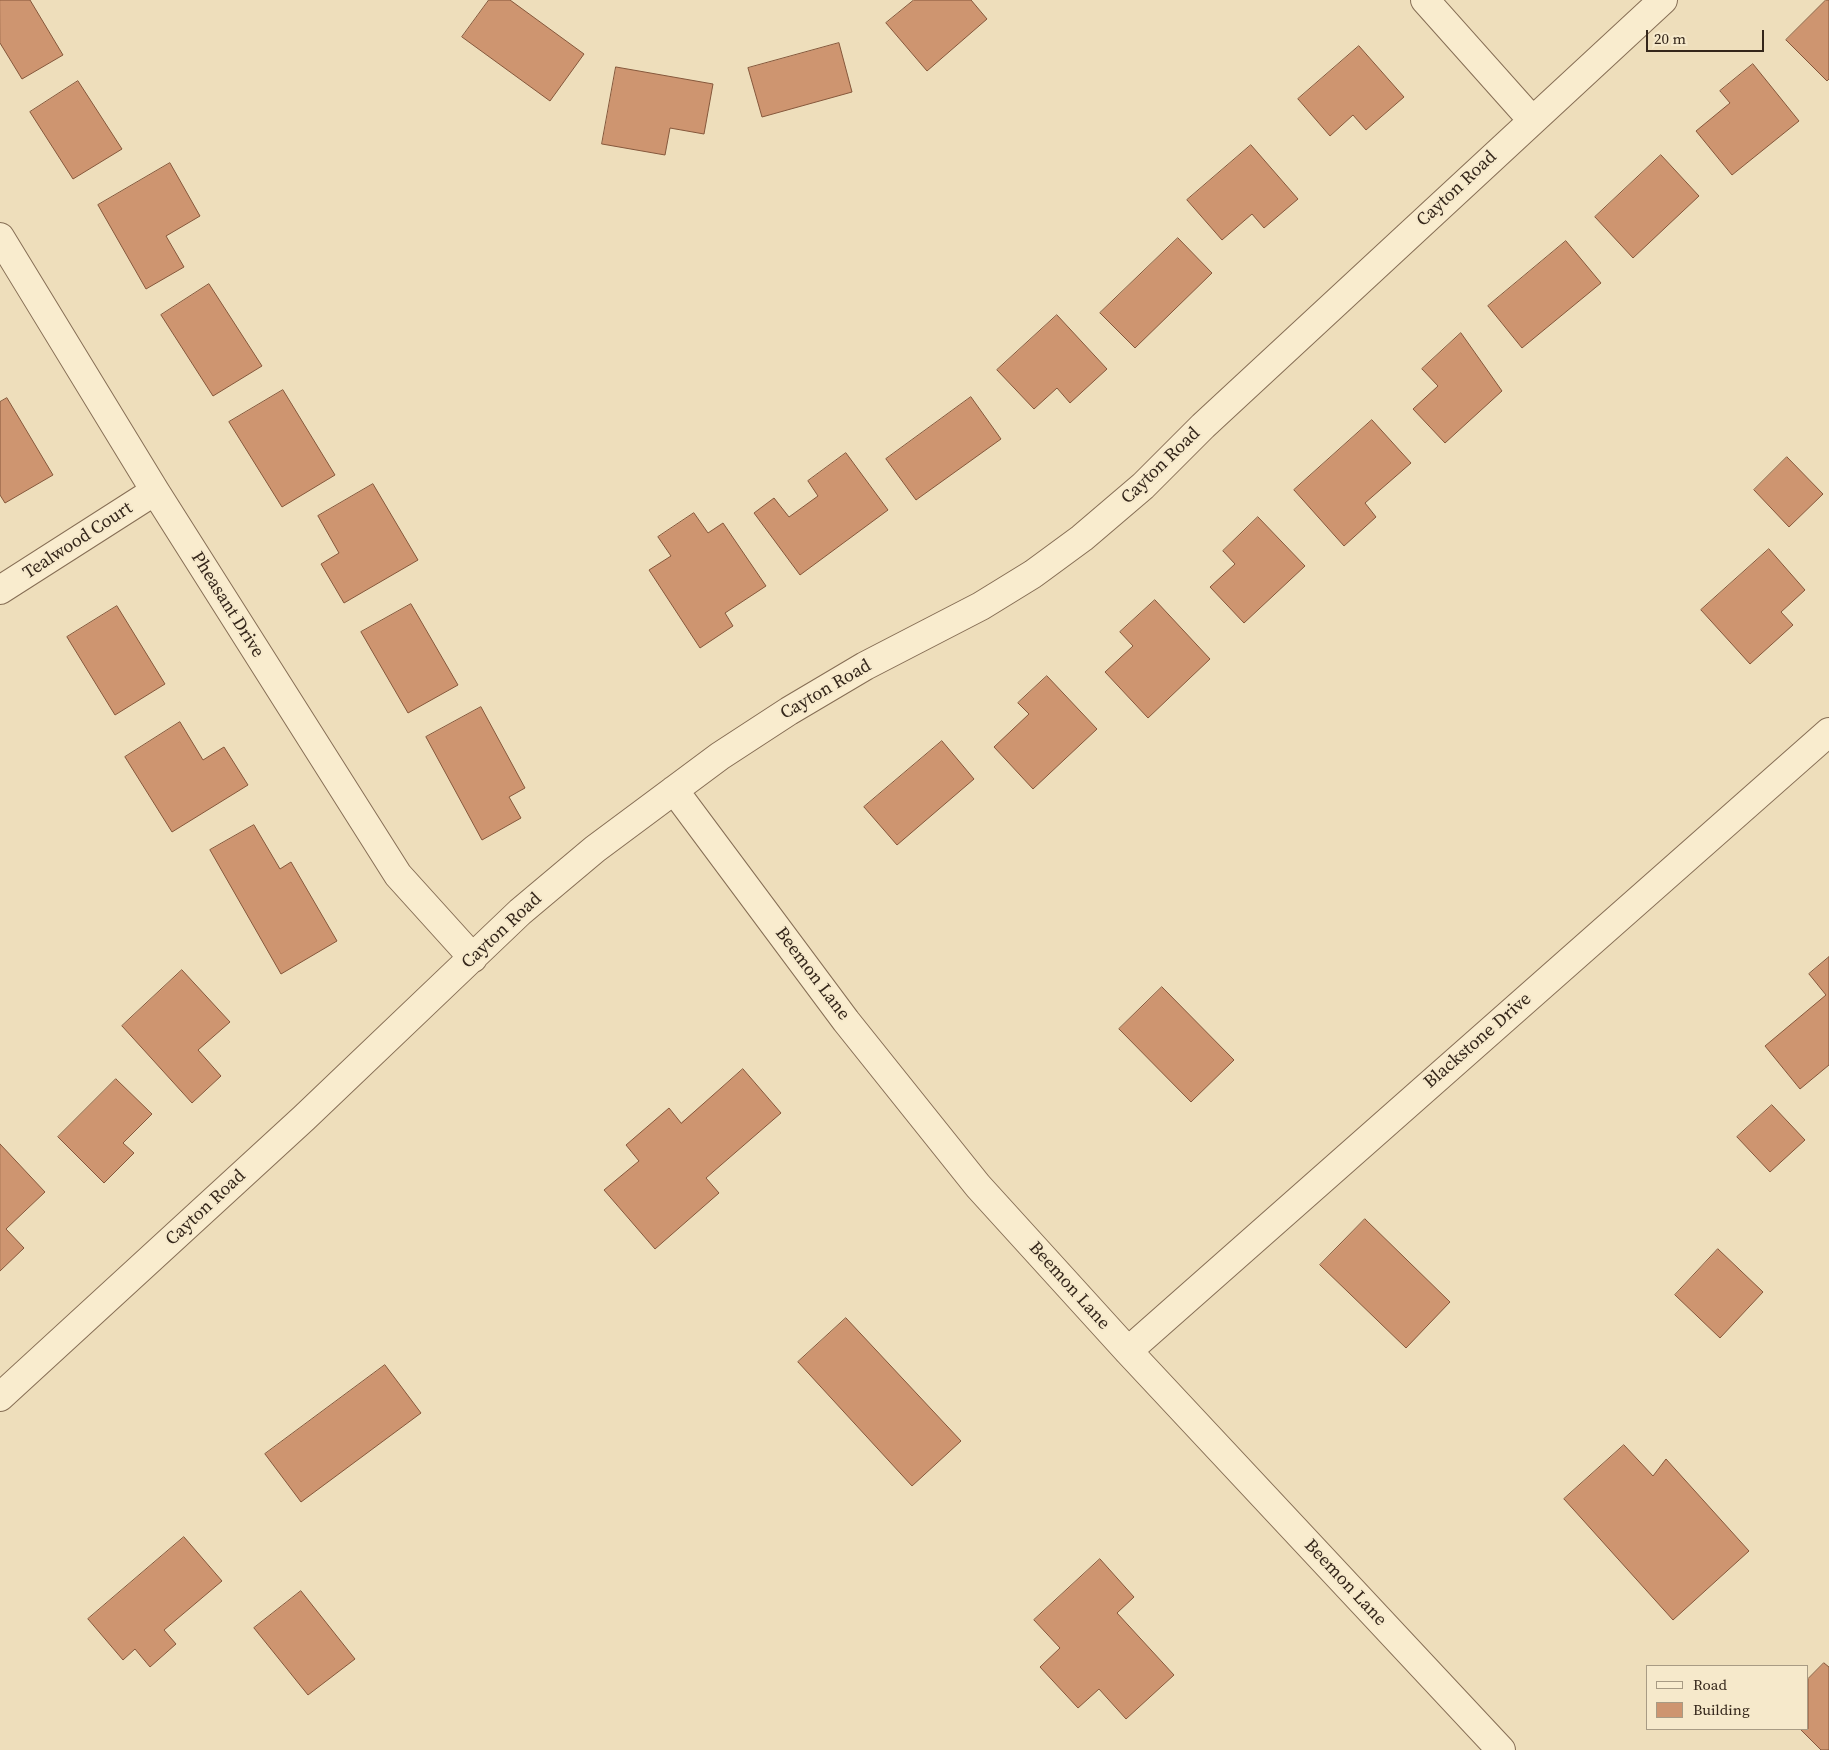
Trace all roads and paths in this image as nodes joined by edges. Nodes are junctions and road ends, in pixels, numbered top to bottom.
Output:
1 (1425, 0) edge
2 (1663, 0) edge
3 (1532, 120) junction
4 (0, 237) edge
5 (155, 491) junction
6 (0, 590) edge
7 (1829, 732) edge
8 (674, 790) junction
9 (473, 958) junction
10 (1128, 1351) junction
11 (0, 1397) edge
12 (1502, 1750) edge

1 - 3 street
2 - 3 street, Cayton Road
3 - 8 street, Cayton Road
4 - 5 street, Pheasant Drive
5 - 6 street, Tealwood Court
5 - 9 street, Pheasant Drive
7 - 10 street, Blackstone Drive
8 - 9 street, Cayton Road
8 - 10 street, Beemon Lane
9 - 11 street, Cayton Road
10 - 12 street, Beemon Lane

